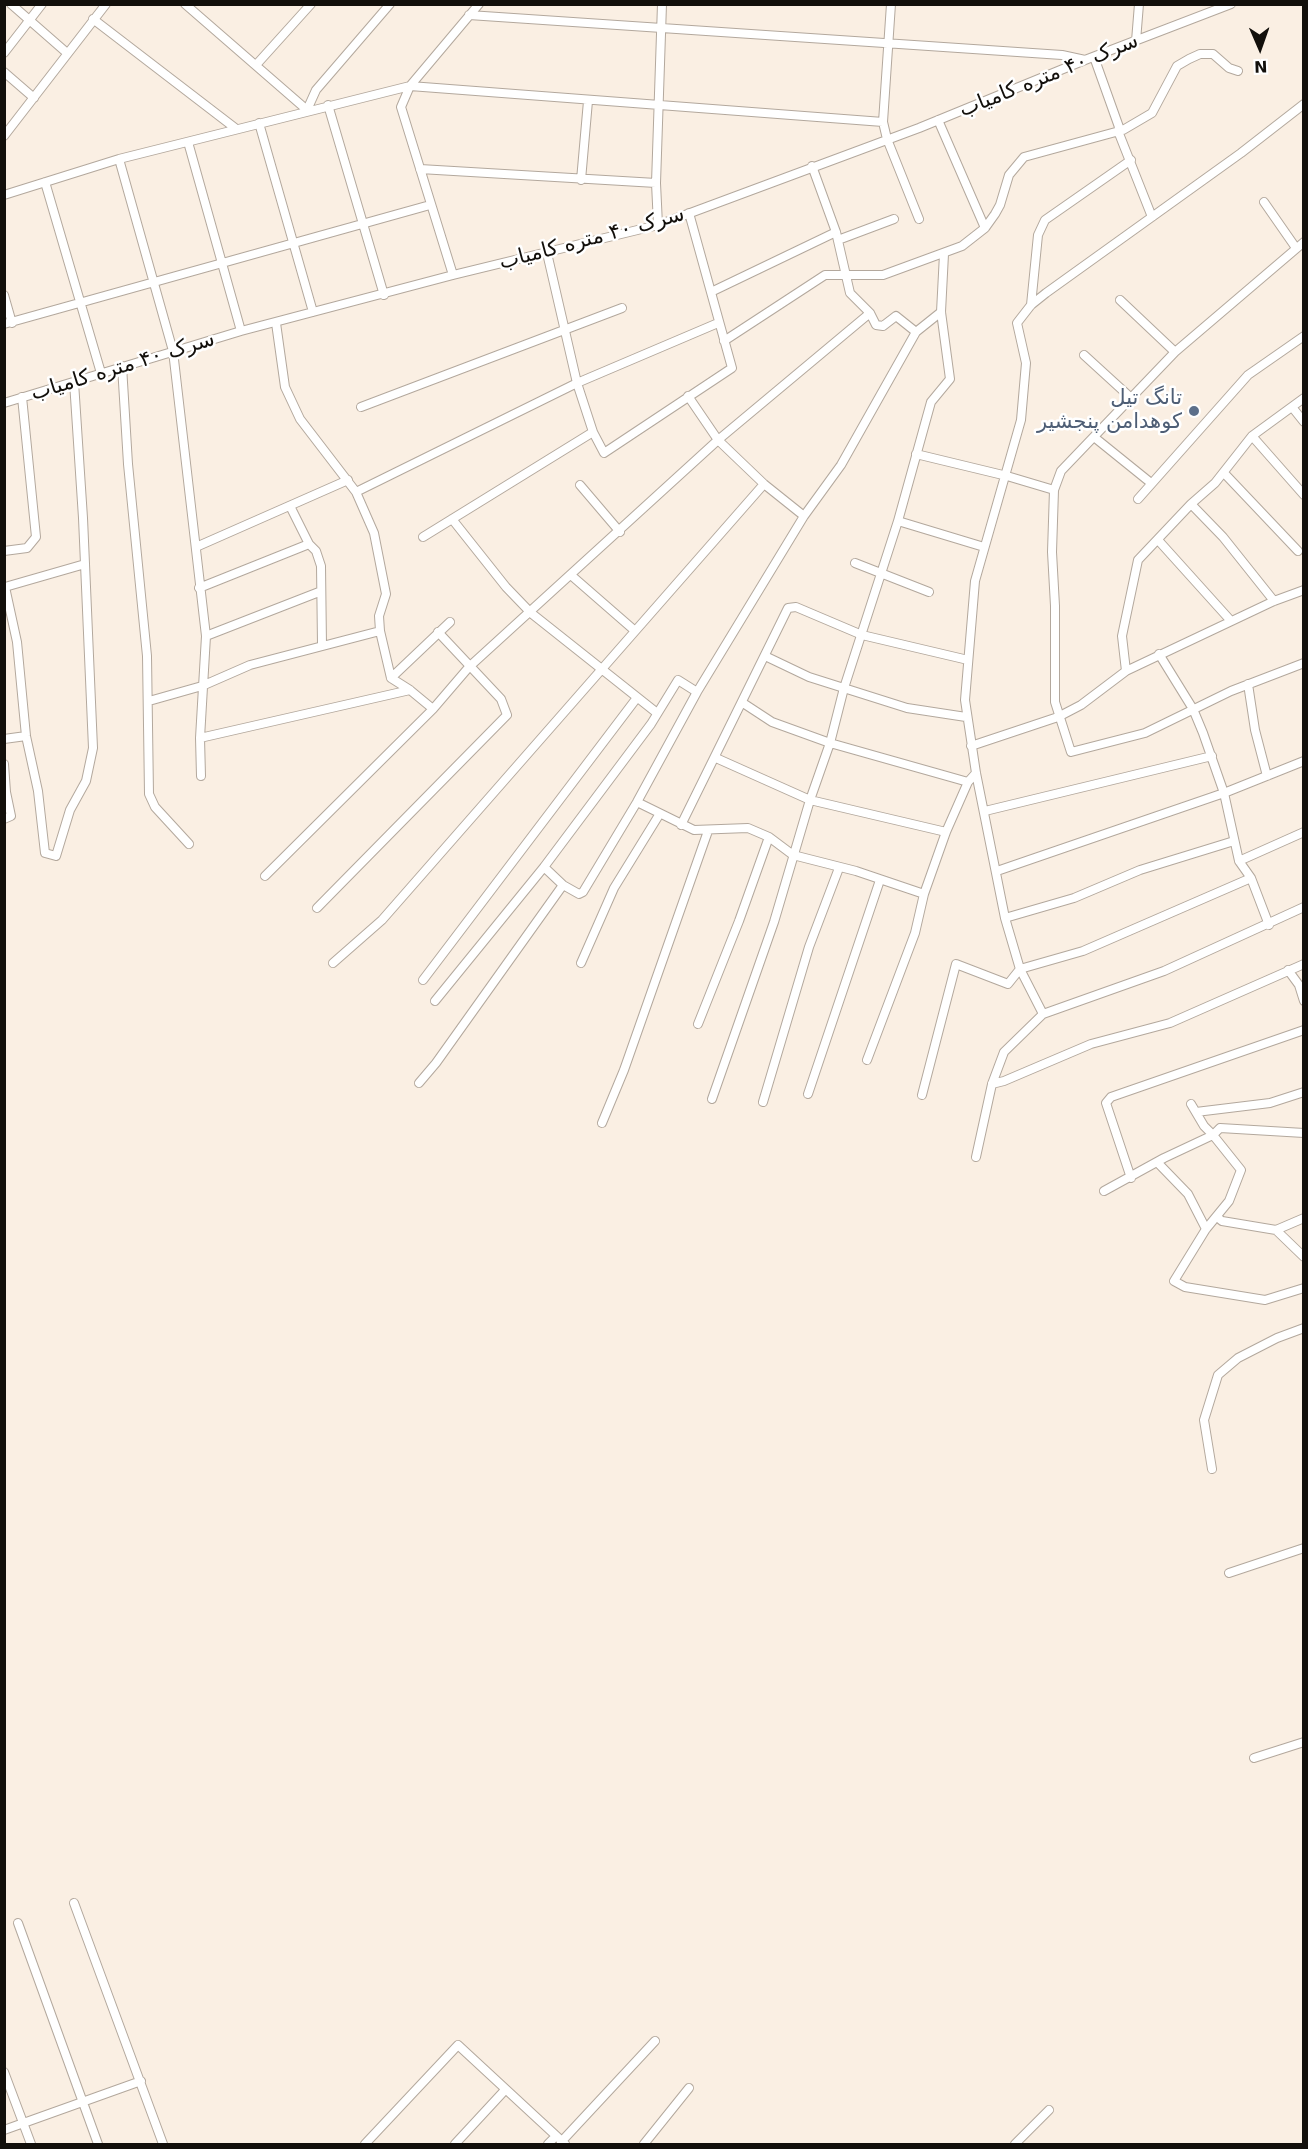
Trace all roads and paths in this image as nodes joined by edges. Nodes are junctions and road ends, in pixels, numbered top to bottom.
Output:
1 (11, 4) edge
2 (42, 4) edge
3 (105, 4) edge
4 (184, 4) edge
5 (311, 4) edge
6 (390, 4) edge
7 (478, 4) edge
8 (662, 4) edge
9 (891, 4) edge
10 (1139, 4) edge
11 (1231, 4) edge
12 (469, 15) junction
13 (93, 19) junction
14 (29, 20) junction
15 (660, 29) junction
16 (1136, 41) junction
17 (888, 45) junction
18 (4, 53) edge
19 (67, 53) junction
20 (1094, 57) junction
21 (1085, 60) junction
22 (256, 65) junction
23 (1238, 71) dead end
24 (4, 72) edge
25 (410, 86) junction
26 (34, 98) junction
27 (588, 101) junction
28 (1304, 104) edge
29 (327, 105) junction
30 (659, 105) junction
31 (307, 110) junction
32 (939, 120) junction
33 (883, 122) junction
34 (259, 123) junction
35 (235, 128) junction
36 (1118, 131) junction
37 (4, 136) edge
38 (887, 139) junction
39 (188, 142) junction
40 (118, 159) junction
41 (1131, 160) junction
42 (812, 166) junction
43 (420, 169) junction
44 (581, 180) junction
45 (45, 182) junction
46 (656, 183) junction
47 (4, 195) edge
48 (1264, 202) dead end
49 (430, 205) junction
50 (689, 213) junction
51 (1152, 217) junction
52 (894, 219) dead end
53 (919, 219) dead end
54 (363, 225) junction
55 (658, 225) junction
56 (985, 228) junction
57 (837, 236) junction
58 (294, 244) junction
59 (1300, 245) edge
60 (547, 253) junction
61 (944, 254) junction
62 (223, 264) junction
63 (845, 274) junction
64 (453, 275) junction
65 (154, 282) junction
66 (711, 292) junction
67 (4, 295) edge
68 (384, 295) junction
69 (1120, 300) dead end
70 (81, 303) junction
71 (1031, 305) junction
72 (621, 308) dead end
73 (313, 312) junction
74 (941, 312) junction
75 (870, 313) junction
76 (276, 323) junction
77 (718, 323) junction
78 (8, 324) edge
79 (564, 331) junction
80 (241, 332) junction
81 (916, 332) junction
82 (1304, 336) edge
83 (724, 341) junction
84 (173, 351) junction
85 (1175, 352) junction
86 (1084, 355) dead end
87 (122, 366) junction
88 (101, 373) junction
89 (74, 382) junction
90 (577, 383) junction
91 (688, 396) junction
92 (22, 397) junction
93 (1130, 397) junction
94 (1304, 398) edge
95 (4, 403) edge
96 (361, 406) dead end
97 (1292, 407) junction
98 (1304, 422) edge
99 (593, 432) junction
100 (1252, 436) junction
101 (1094, 437) junction
102 (718, 440) junction
103 (916, 454) junction
104 (1224, 472) junction
105 (1007, 476) junction
106 (348, 480) junction
107 (1151, 483) junction
108 (764, 484) junction
109 (580, 485) dead end
110 (1054, 490) junction
111 (356, 492) junction
112 (1304, 495) edge
113 (1138, 499) dead end
114 (1191, 504) junction
115 (290, 506) junction
116 (804, 516) junction
117 (452, 519) junction
118 (898, 521) junction
119 (620, 532) junction
120 (423, 537) dead end
121 (1158, 540) junction
122 (309, 544) junction
123 (196, 547) junction
124 (984, 548) junction
125 (4, 551) edge
126 (1298, 551) dead end
127 (855, 563) dead end
128 (85, 564) junction
129 (881, 574) junction
130 (572, 576) junction
131 (199, 588) junction
132 (1304, 590) edge
133 (320, 592) junction
134 (929, 592) dead end
135 (1274, 601) junction
136 (531, 613) junction
137 (1231, 621) junction
138 (450, 622) dead end
139 (634, 630) junction
140 (380, 631) junction
141 (438, 633) junction
142 (206, 636) junction
143 (862, 636) junction
144 (322, 645) junction
145 (1159, 654) junction
146 (765, 656) junction
147 (968, 660) junction
148 (1304, 663) edge
149 (470, 667) junction
150 (602, 670) junction
151 (1126, 671) junction
152 (391, 678) junction
153 (1248, 684) junction
154 (202, 686) junction
155 (844, 688) junction
156 (410, 690) junction
157 (697, 692) junction
158 (636, 699) junction
159 (149, 701) junction
160 (742, 703) junction
161 (432, 709) junction
162 (1193, 709) junction
163 (657, 713) junction
164 (966, 717) junction
165 (1058, 717) junction
166 (26, 736) junction
167 (200, 738) junction
168 (4, 739) edge
169 (830, 743) junction
170 (971, 746) junction
171 (1212, 756) junction
172 (716, 758) junction
173 (1304, 761) edge
174 (4, 764) edge
175 (976, 773) junction
176 (201, 776) dead end
177 (1267, 776) junction
178 (968, 782) junction
179 (1224, 793) junction
180 (810, 800) junction
181 (637, 802) junction
182 (985, 811) junction
183 (659, 815) junction
184 (4, 819) edge
185 (681, 825) junction
186 (708, 831) junction
187 (946, 832) junction
188 (1304, 832) edge
189 (769, 837) junction
190 (1234, 841) junction
191 (189, 844) dead end
192 (793, 855) junction
193 (1239, 861) junction
194 (544, 867) junction
195 (838, 868) junction
196 (997, 871) junction
197 (265, 876) dead end
198 (1251, 878) junction
199 (880, 880) junction
200 (563, 885) junction
201 (924, 894) junction
202 (1304, 907) edge
203 (317, 908) dead end
204 (1005, 918) junction
205 (1269, 925) junction
206 (333, 963) dead end
207 (580, 963) dead end
208 (1304, 964) edge
209 (1020, 969) junction
210 (1288, 970) junction
211 (423, 980) dead end
212 (435, 1001) dead end
213 (1304, 1001) edge
214 (1043, 1014) junction
215 (698, 1024) dead end
216 (1304, 1030) edge
217 (867, 1060) dead end
218 (419, 1083) dead end
219 (992, 1084) junction
220 (1304, 1092) edge
221 (808, 1094) dead end
222 (922, 1095) dead end
223 (712, 1099) dead end
224 (763, 1102) dead end
225 (1191, 1104) dead end
226 (1196, 1112) junction
227 (602, 1123) dead end
228 (1304, 1133) edge
229 (1214, 1135) junction
230 (976, 1157) dead end
231 (1157, 1162) junction
232 (1131, 1178) junction
233 (1104, 1191) dead end
234 (1217, 1216) junction
235 (1304, 1218) edge
236 (1206, 1229) junction
237 (1276, 1230) junction
238 (1304, 1257) edge
239 (1304, 1288) edge
240 (1304, 1328) edge
241 (1212, 1468) dead end
242 (1304, 1548) edge
243 (1229, 1573) dead end
244 (1304, 1742) edge
245 (1254, 1758) dead end
246 (74, 1903) dead end
247 (18, 1923) dead end
248 (655, 2041) dead end
249 (4, 2072) edge
250 (141, 2081) junction
251 (689, 2088) dead end
252 (505, 2090) junction
253 (83, 2103) junction
254 (1049, 2110) dead end
255 (22, 2124) junction
256 (4, 2130) edge
257 (560, 2141) edge
258 (31, 2145) edge
259 (98, 2145) edge
260 (163, 2145) edge
261 (366, 2145) edge
262 (455, 2145) edge
263 (548, 2145) edge
264 (644, 2145) edge
265 (1015, 2145) edge

1 - 14 street
2 - 14 street
3 - 13 street
4 - 22 street
5 - 22 street
6 - 31 street
7 - 12 street
8 - 15 street
9 - 17 street
10 - 16 street
11 - 16 street, سرک ۴۰ متره کامیاب
12 - 15 street
12 - 25 street
13 - 19 street
13 - 35 street
14 - 18 street
14 - 19 street
15 - 17 street
15 - 30 street
16 - 20 street, سرک ۴۰ متره کامیاب
17 - 21 street
17 - 33 street
19 - 26 street
20 - 21 street, سرک ۴۰ متره کامیاب
20 - 36 street
21 - 32 street, سرک ۴۰ متره کامیاب
22 - 31 street
23 - 36 street
24 - 26 street
25 - 27 street
25 - 29 street
25 - 43 street
26 - 37 street
27 - 30 street
27 - 44 street
28 - 51 street
29 - 31 street
29 - 54 street
30 - 33 street
30 - 46 street
31 - 34 street
32 - 38 street, سرک ۴۰ متره کامیاب
32 - 56 street
33 - 38 street
34 - 35 street
34 - 58 street
35 - 39 street
36 - 41 street
36 - 56 street
38 - 42 street, سرک ۴۰ متره کامیاب
38 - 53 street
39 - 40 street
39 - 62 street
40 - 45 street
40 - 65 street
41 - 51 street
41 - 71 street
42 - 50 street, سرک ۴۰ متره کامیاب
42 - 57 street
43 - 44 street
43 - 49 street
44 - 46 street
45 - 47 street
45 - 70 street
46 - 55 street
48 - 59 street
49 - 54 street
49 - 64 street
50 - 55 street, سرک ۴۰ متره کامیاب
50 - 66 street
51 - 71 street
52 - 57 street
54 - 58 street
54 - 68 street
55 - 60 street, سرک ۴۰ متره کامیاب
56 - 61 street
57 - 63 street
57 - 66 street
58 - 62 street
58 - 73 street
59 - 85 street
60 - 64 street, سرک ۴۰ متره کامیاب
60 - 79 street
61 - 63 street
61 - 74 street
62 - 65 street
62 - 80 street
63 - 75 street
63 - 83 street
64 - 68 street, سرک ۴۰ متره کامیاب
65 - 70 street
65 - 84 street
66 - 77 street
67 - 78 street
68 - 73 street, سرک ۴۰ متره کامیاب
69 - 85 street
70 - 78 street
70 - 88 street
71 - 105 street
72 - 79 street
73 - 76 street, سرک ۴۰ متره کامیاب
74 - 81 street
74 - 103 street
75 - 81 street
75 - 102 street
76 - 80 street, سرک ۴۰ متره کامیاب
76 - 106 street
77 - 83 street
77 - 90 street
79 - 90 street
79 - 96 street
80 - 84 street, سرک ۴۰ متره کامیاب
81 - 116 street
82 - 107 street
83 - 91 street
84 - 87 street, سرک ۴۰ متره کامیاب
84 - 123 street
85 - 93 street
86 - 93 street
87 - 88 street, سرک ۴۰ متره کامیاب
87 - 159 street
88 - 89 street, سرک ۴۰ متره کامیاب
89 - 92 street, سرک ۴۰ متره کامیاب
89 - 128 street
90 - 99 street
90 - 111 street
91 - 99 street
91 - 102 street
92 - 95 street, سرک ۴۰ متره کامیاب
92 - 125 street
93 - 101 street
94 - 97 street
97 - 98 street
97 - 100 street
99 - 117 street
100 - 104 street
100 - 112 street
101 - 107 street
101 - 110 street
102 - 108 street
102 - 119 street
103 - 105 street
103 - 118 street
104 - 114 street
104 - 126 street
105 - 110 street
105 - 124 street
106 - 111 street
106 - 115 street
107 - 113 street
108 - 116 street
108 - 139 street
109 - 119 street
110 - 165 street
111 - 140 street
114 - 121 street
114 - 135 street
115 - 122 street
115 - 123 street
116 - 157 street
117 - 120 street
117 - 136 street
118 - 124 street
118 - 129 street
119 - 130 street
121 - 137 street
121 - 151 street
122 - 131 street
122 - 133 street
123 - 131 street
124 - 147 street
127 - 129 street
128 - 166 street
128 - 166 street
129 - 134 street
129 - 143 street
130 - 136 street
130 - 139 street
131 - 142 street
132 - 135 street
133 - 142 street
133 - 144 street
135 - 137 street
136 - 149 street
136 - 150 street
137 - 145 street
138 - 141 street
139 - 150 street
140 - 144 street
140 - 152 street
141 - 149 street
141 - 152 street
142 - 154 street
143 - 146 street
143 - 147 street
143 - 155 street
144 - 154 street
145 - 151 street
145 - 162 street
146 - 155 street
146 - 160 street
147 - 164 street
148 - 153 street
149 - 161 street
149 - 203 street
150 - 158 street
150 - 206 street
151 - 165 street
152 - 156 street
153 - 162 street
153 - 177 street
154 - 159 street
154 - 167 street
155 - 164 street
155 - 169 street
156 - 161 street
156 - 167 street
157 - 163 street
157 - 181 street
158 - 163 street
158 - 211 street
159 - 191 street
160 - 169 street
160 - 172 street
161 - 197 street
162 - 165 street
162 - 171 street
163 - 194 street
164 - 170 street
165 - 170 street
166 - 168 street
167 - 176 street
169 - 178 street
169 - 180 street
170 - 175 street
171 - 179 street
171 - 182 street
172 - 180 street
172 - 185 street
173 - 177 street
174 - 184 street
175 - 178 street
175 - 182 street
177 - 179 street
178 - 187 street
179 - 190 street
179 - 196 street
180 - 187 street
180 - 192 street
181 - 183 street
181 - 200 street
182 - 196 street
183 - 185 street
183 - 207 street
185 - 186 street
186 - 189 street
186 - 227 street
187 - 201 street
188 - 193 street
189 - 192 street
189 - 215 street
190 - 193 street
190 - 204 street
192 - 195 street
192 - 223 street
193 - 198 street
194 - 200 street
194 - 212 street
195 - 199 street
195 - 224 street
196 - 204 street
198 - 205 street
198 - 209 street
199 - 201 street
199 - 221 street
200 - 218 street
201 - 217 street
202 - 205 street
204 - 209 street
205 - 214 street
208 - 210 street
209 - 214 street
209 - 222 street
210 - 213 street
210 - 219 street
214 - 219 street
216 - 232 street
219 - 230 street
220 - 226 street
225 - 226 street
226 - 229 street
228 - 229 street
229 - 231 street
229 - 234 street
231 - 232 street
231 - 236 street
232 - 233 street
234 - 236 street
234 - 237 street
235 - 237 street
236 - 239 street
237 - 238 street
240 - 241 street
242 - 243 street
244 - 245 street
246 - 250 street
247 - 253 street
248 - 257 street
249 - 255 street
250 - 253 street
250 - 260 street
251 - 264 street
252 - 257 street
252 - 261 street
252 - 262 street
253 - 255 street
253 - 259 street
254 - 265 street
255 - 256 street
255 - 258 street
257 - 263 street

